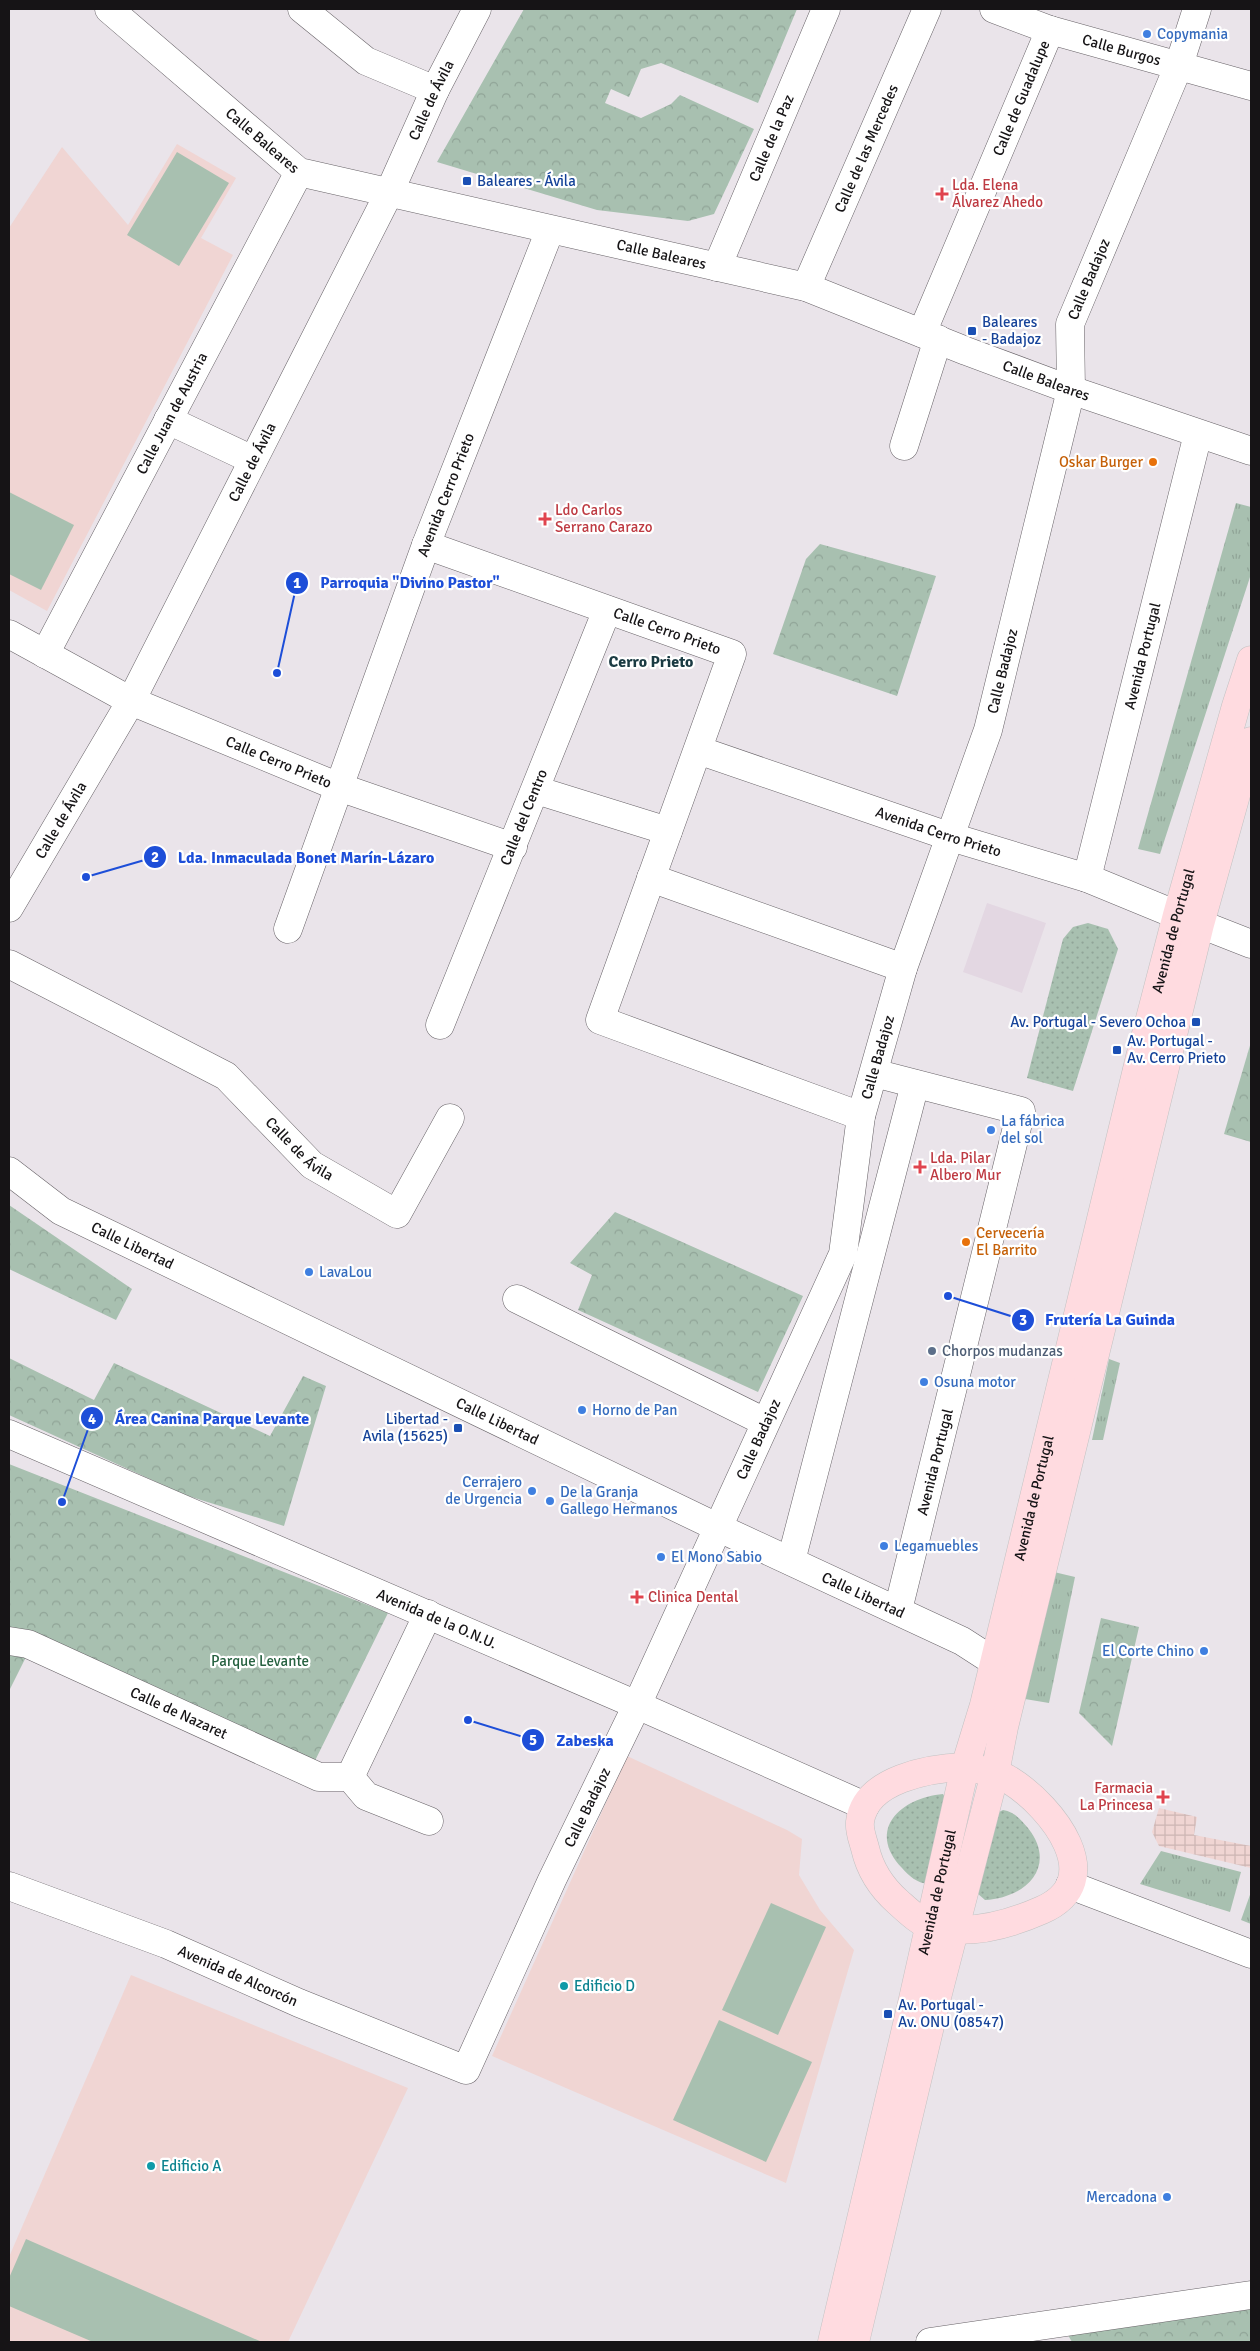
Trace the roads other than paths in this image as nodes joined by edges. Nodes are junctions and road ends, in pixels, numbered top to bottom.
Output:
1 (109, 9) edge
2 (302, 9) edge
3 (826, 9) edge
4 (927, 9) edge
5 (994, 9) edge
6 (1197, 9) edge
7 (468, 12) edge
8 (1050, 30) junction
9 (1179, 65) junction
10 (1251, 86) edge
11 (435, 90) junction
12 (299, 172) junction
13 (389, 193) junction
14 (550, 230) junction
15 (717, 267) junction
16 (806, 287) junction
17 (930, 336) junction
18 (1071, 390) junction
19 (168, 420) junction
20 (1198, 434) junction
21 (904, 446) dead end
22 (1251, 451) edge
23 (253, 460) junction
24 (426, 546) junction
25 (607, 610) junction
26 (9, 634) edge
27 (45, 654) junction
28 (1251, 660) edge
29 (130, 701) junction
30 (1251, 742) edge
31 (698, 750) junction
32 (339, 787) junction
33 (536, 790) junction
34 (668, 831) junction
35 (951, 837) junction
36 (513, 847) junction
37 (651, 878) junction
38 (1087, 878) junction
39 (9, 908) edge
40 (1188, 919) junction
41 (288, 929) dead end
42 (1251, 944) edge
43 (9, 964) edge
44 (903, 968) junction
45 (440, 1025) dead end
46 (874, 1073) junction
47 (915, 1084) junction
48 (861, 1116) junction
49 (450, 1118) dead end
50 (9, 1171) edge
51 (517, 1299) dead end
52 (765, 1422) junction
53 (9, 1434) edge
54 (719, 1528) junction
55 (791, 1561) junction
56 (898, 1610) junction
57 (428, 1614) junction
58 (9, 1641) edge
59 (993, 1661) junction
60 (638, 1705) junction
61 (965, 1767) junction
62 (995, 1773) junction
63 (350, 1778) junction
64 (865, 1806) junction
65 (429, 1821) dead end
66 (1070, 1885) junction
67 (9, 1886) edge
68 (942, 1928) junction
69 (1251, 1954) edge
70 (466, 2070) joint
71 (1251, 2295) edge
72 (1046, 2334) edge
73 (832, 2342) edge
74 (855, 2342) edge
75 (930, 2342) edge

1 - 12 street, Calle Baleares
2 - 11 street
3 - 15 street, Calle de la Paz
4 - 16 street, Calle de las Mercedes
5 - 8 street, Calle Burgos
6 - 9 street, Calle Badajoz
7 - 11 street, Calle de Ávila
8 - 9 street, Calle Burgos
8 - 17 street, Calle de Guadalupe
9 - 10 street, Calle Burgos
9 - 18 street, Calle Badajoz
11 - 13 street, Calle de Ávila
12 - 13 street, Calle Baleares
12 - 19 street, Calle Juan de Austria
13 - 14 street, Calle Baleares
13 - 23 street, Calle de Ávila
14 - 15 street, Calle Baleares
14 - 24 street, Avenida Cerro Prieto
15 - 16 street, Calle Baleares
16 - 17 street, Calle Baleares
17 - 18 street, Calle Baleares
17 - 21 street, Calle de Guadalupe
18 - 20 street, Calle Baleares
18 - 35 street, Calle Badajoz
19 - 23 street
19 - 27 street, Calle Juan de Austria
20 - 22 street, Calle Baleares
20 - 38 street, Avenida Portugal
23 - 29 street, Calle de Ávila
24 - 25 street, Calle Cerro Prieto
24 - 32 street, Avenida Cerro Prieto
25 - 31 street, Calle Cerro Prieto
25 - 33 street, Calle del Centro
26 - 27 street, Calle Cerro Prieto
27 - 29 street, Calle Cerro Prieto
28 - 40 main road, Avenida de Portugal
29 - 32 street, Calle Cerro Prieto
29 - 39 street, Calle de Ávila
30 - 40 main road, Avenida de Portugal
31 - 34 street, Calle Cerro Prieto
31 - 35 street, Avenida Cerro Prieto
32 - 36 street, Calle Cerro Prieto
32 - 41 street, Avenida Cerro Prieto
33 - 34 street
33 - 36 street, Calle del Centro
34 - 37 street, Calle Cerro Prieto
35 - 38 street, Avenida Cerro Prieto
35 - 44 street, Calle Badajoz
36 - 45 street, Calle del Centro
37 - 44 street
37 - 48 street
38 - 40 street, Avenida Cerro Prieto
40 - 42 street, Avenida Cerro Prieto
40 - 59 main road, Avenida de Portugal
40 - 62 main road, Avenida de Portugal
43 - 49 street, Calle de Ávila
44 - 46 street, Calle Badajoz
46 - 47 street, Avenida Portugal
46 - 48 street, Calle Badajoz
47 - 55 street
47 - 56 street, Avenida Portugal
48 - 52 street, Calle Badajoz
50 - 54 street, Calle Libertad
51 - 52 street
52 - 54 street, Calle Badajoz
53 - 57 street, Avenida de la O.N.U.
54 - 55 street, Calle Libertad
54 - 60 street, Calle Badajoz
55 - 56 street, Calle Libertad
56 - 59 street, Calle Libertad
57 - 60 street, Avenida de la O.N.U.
57 - 63 street
58 - 63 street, Calle de Nazaret
59 - 61 main road, Avenida de Portugal
60 - 64 street, Avenida de la O.N.U.
60 - 70 street, Calle Badajoz
61 - 62 main road
61 - 64 main road
61 - 68 main road, Avenida de Portugal
62 - 66 main road
62 - 68 main road, Avenida de Portugal
63 - 65 street
64 - 68 main road
66 - 68 main road
66 - 69 street
67 - 70 street, Avenida de Alcorcón
68 - 73 main road, Avenida de Portugal
68 - 74 main road, Avenida de Portugal
71 - 72 street
72 - 75 street

